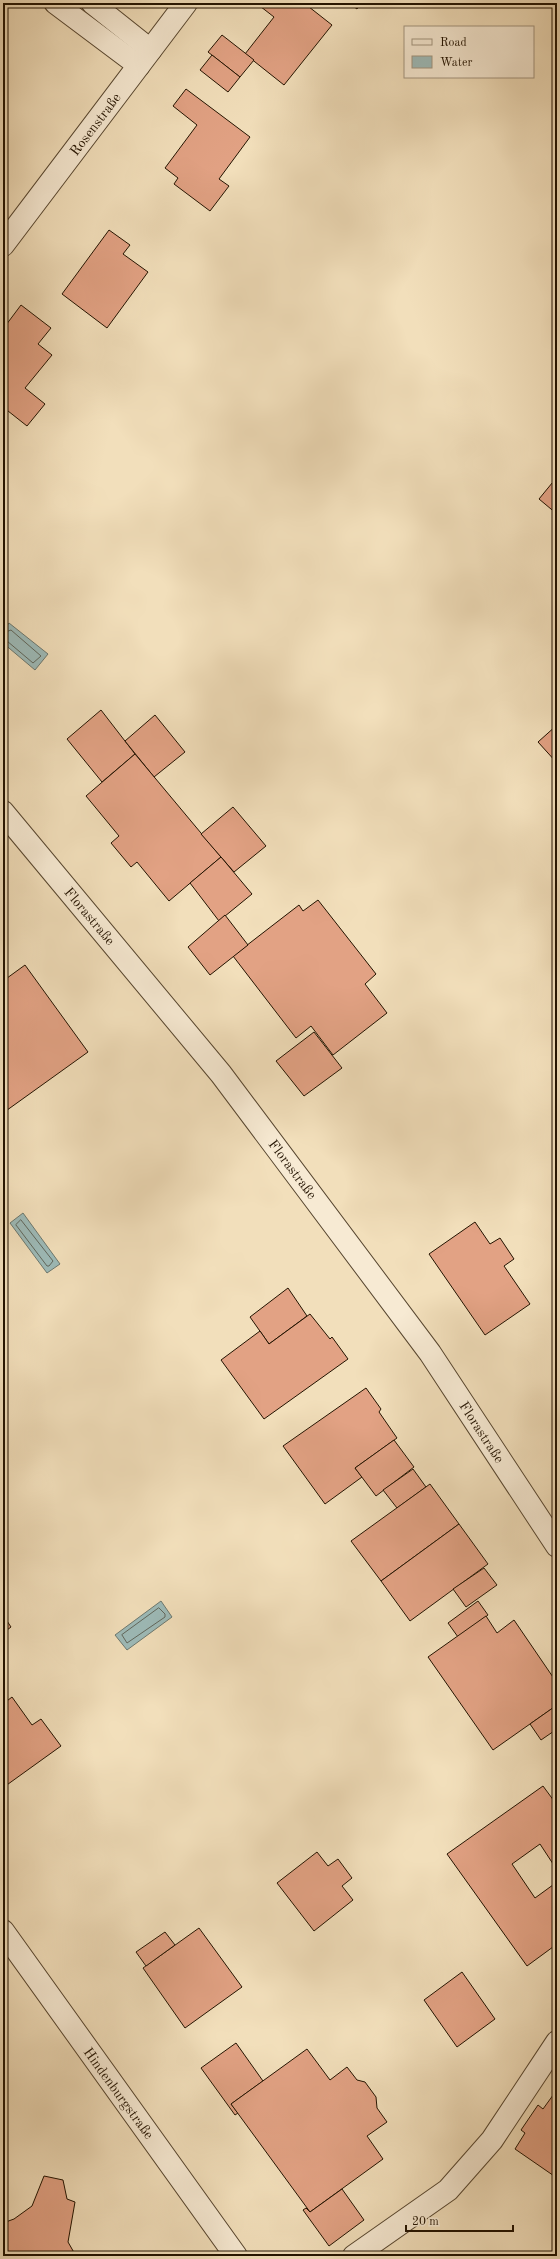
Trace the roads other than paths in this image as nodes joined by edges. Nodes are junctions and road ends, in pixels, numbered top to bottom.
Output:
1 (55, 3) edge
2 (92, 3) edge
3 (186, 3) edge
4 (145, 58) junction
5 (3, 245) edge
6 (3, 812) edge
7 (557, 1546) edge
8 (3, 1931) edge
9 (557, 2042) edge
10 (236, 2256) edge
11 (354, 2256) edge

1 - 4 lane
2 - 4 lane
3 - 4 street, Rosenstraße
4 - 5 street, Rosenstraße
6 - 7 street, Florastraße
8 - 10 street, Hindenburgstraße
9 - 11 street

